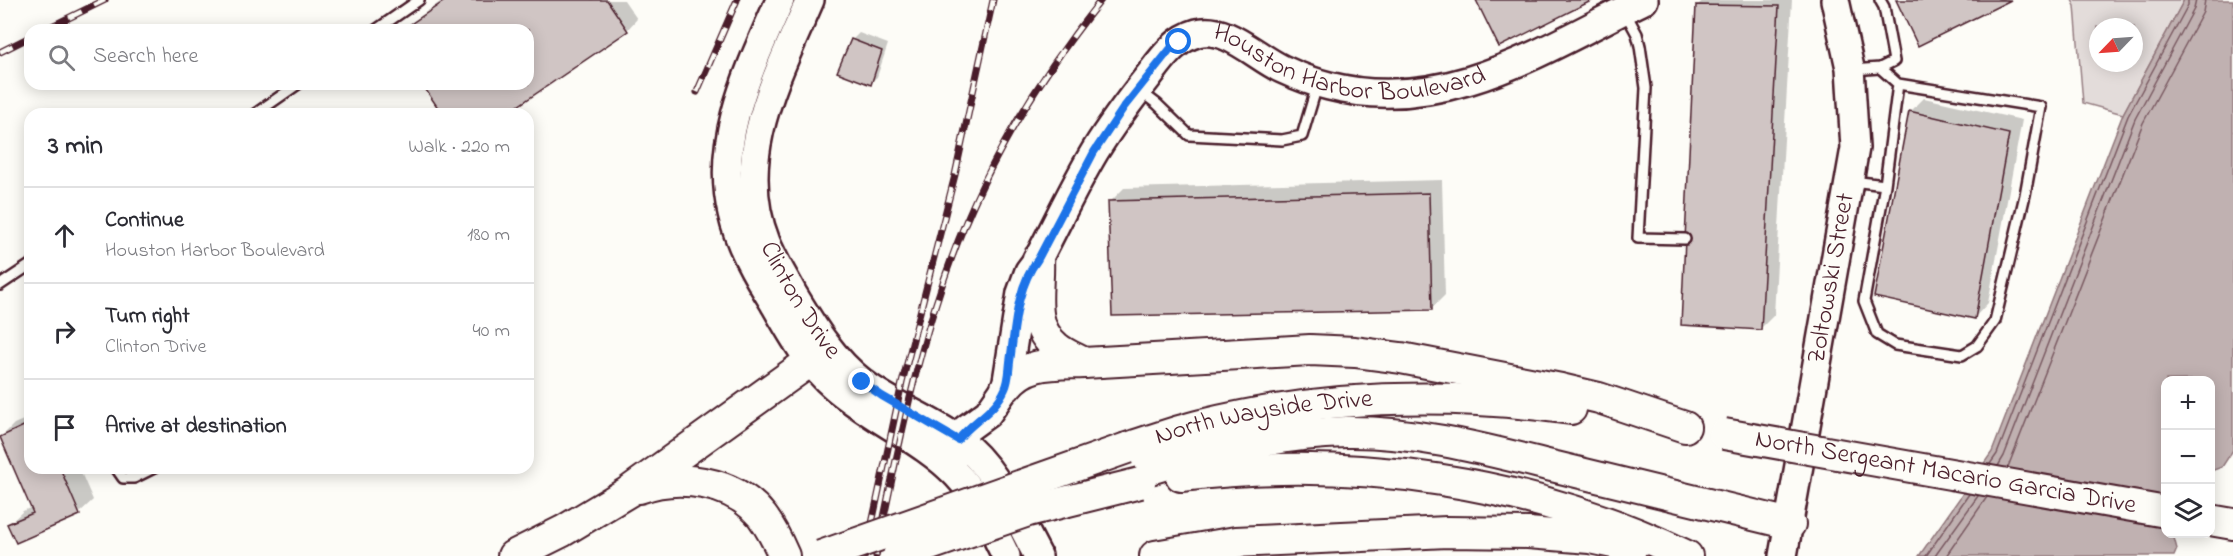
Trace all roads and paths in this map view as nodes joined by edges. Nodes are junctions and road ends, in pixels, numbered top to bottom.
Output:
1 (419, 0) edge
2 (780, 0) edge
3 (810, 0) edge
4 (1818, 0) edge
5 (1835, 0) edge
6 (1880, 0) edge
7 (1634, 5) edge
8 (385, 24) edge
9 (1844, 35) junction
10 (1880, 68) junction
11 (1850, 70) junction
12 (1318, 83) junction
13 (1898, 84) junction
14 (289, 90) edge
15 (1138, 90) junction
16 (264, 108) edge
17 (1850, 181) junction
18 (1885, 185) junction
19 (1685, 239) dead end
20 (1038, 259) junction
21 (24, 269) edge
22 (0, 285) edge
23 (819, 355) junction
24 (1084, 363) junction
25 (1006, 387) junction
26 (1685, 427) junction
27 (1724, 434) joint
28 (958, 440) junction
29 (950, 468) junction
30 (1134, 468) junction
31 (120, 474) edge
32 (140, 474) edge
33 (628, 492) junction
34 (2161, 511) edge
35 (2215, 521) edge
36 (1790, 524) junction
37 (2233, 524) edge
38 (513, 556) edge
39 (784, 556) edge
40 (821, 556) edge
41 (898, 556) edge
42 (1006, 556) edge
43 (1038, 556) edge
44 (1155, 556) edge
45 (1676, 556) edge
46 (1783, 556) edge

1 - 8 lane
2 - 23 street, Clinton Drive
3 - 23 street, Clinton Drive
4 - 9 street
5 - 9 street, Zoltowski Street
6 - 10 lane
7 - 12 street, Houston Harbor Boulevard
7 - 19 lane
9 - 11 street, Zoltowski Street
10 - 11 lane
10 - 13 lane
11 - 17 street, Zoltowski Street
12 - 15 street, Houston Harbor Boulevard
12 - 15 lane
13 - 18 lane
13 - 18 lane
14 - 16 lane
15 - 20 street, Houston Harbor Boulevard
17 - 18 lane
17 - 36 street, Zoltowski Street
20 - 24 main road
20 - 25 street, Houston Harbor Boulevard
21 - 22 lane
23 - 28 street, Clinton Drive
23 - 29 street, Clinton Drive
23 - 33 main road
24 - 25 main road
24 - 26 main road
25 - 28 street, Houston Harbor Boulevard
26 - 27 main road, North Wayside Drive
26 - 30 main road, North Wayside Drive
27 - 34 main road, North Sergeant Macario Garcia Drive, bridge
28 - 29 street, Houston Harbor Boulevard
28 - 43 street, Clinton Drive
29 - 42 street, Clinton Drive
30 - 36 main road
30 - 40 main road, North Wayside Drive, bridge
30 - 41 main road, North Wayside Drive, bridge
30 - 45 main road, North Wayside Drive
31 - 32 lane
33 - 38 main road
33 - 39 main road
35 - 37 main road
36 - 46 street, Zoltowski Street
44 - 45 main road

